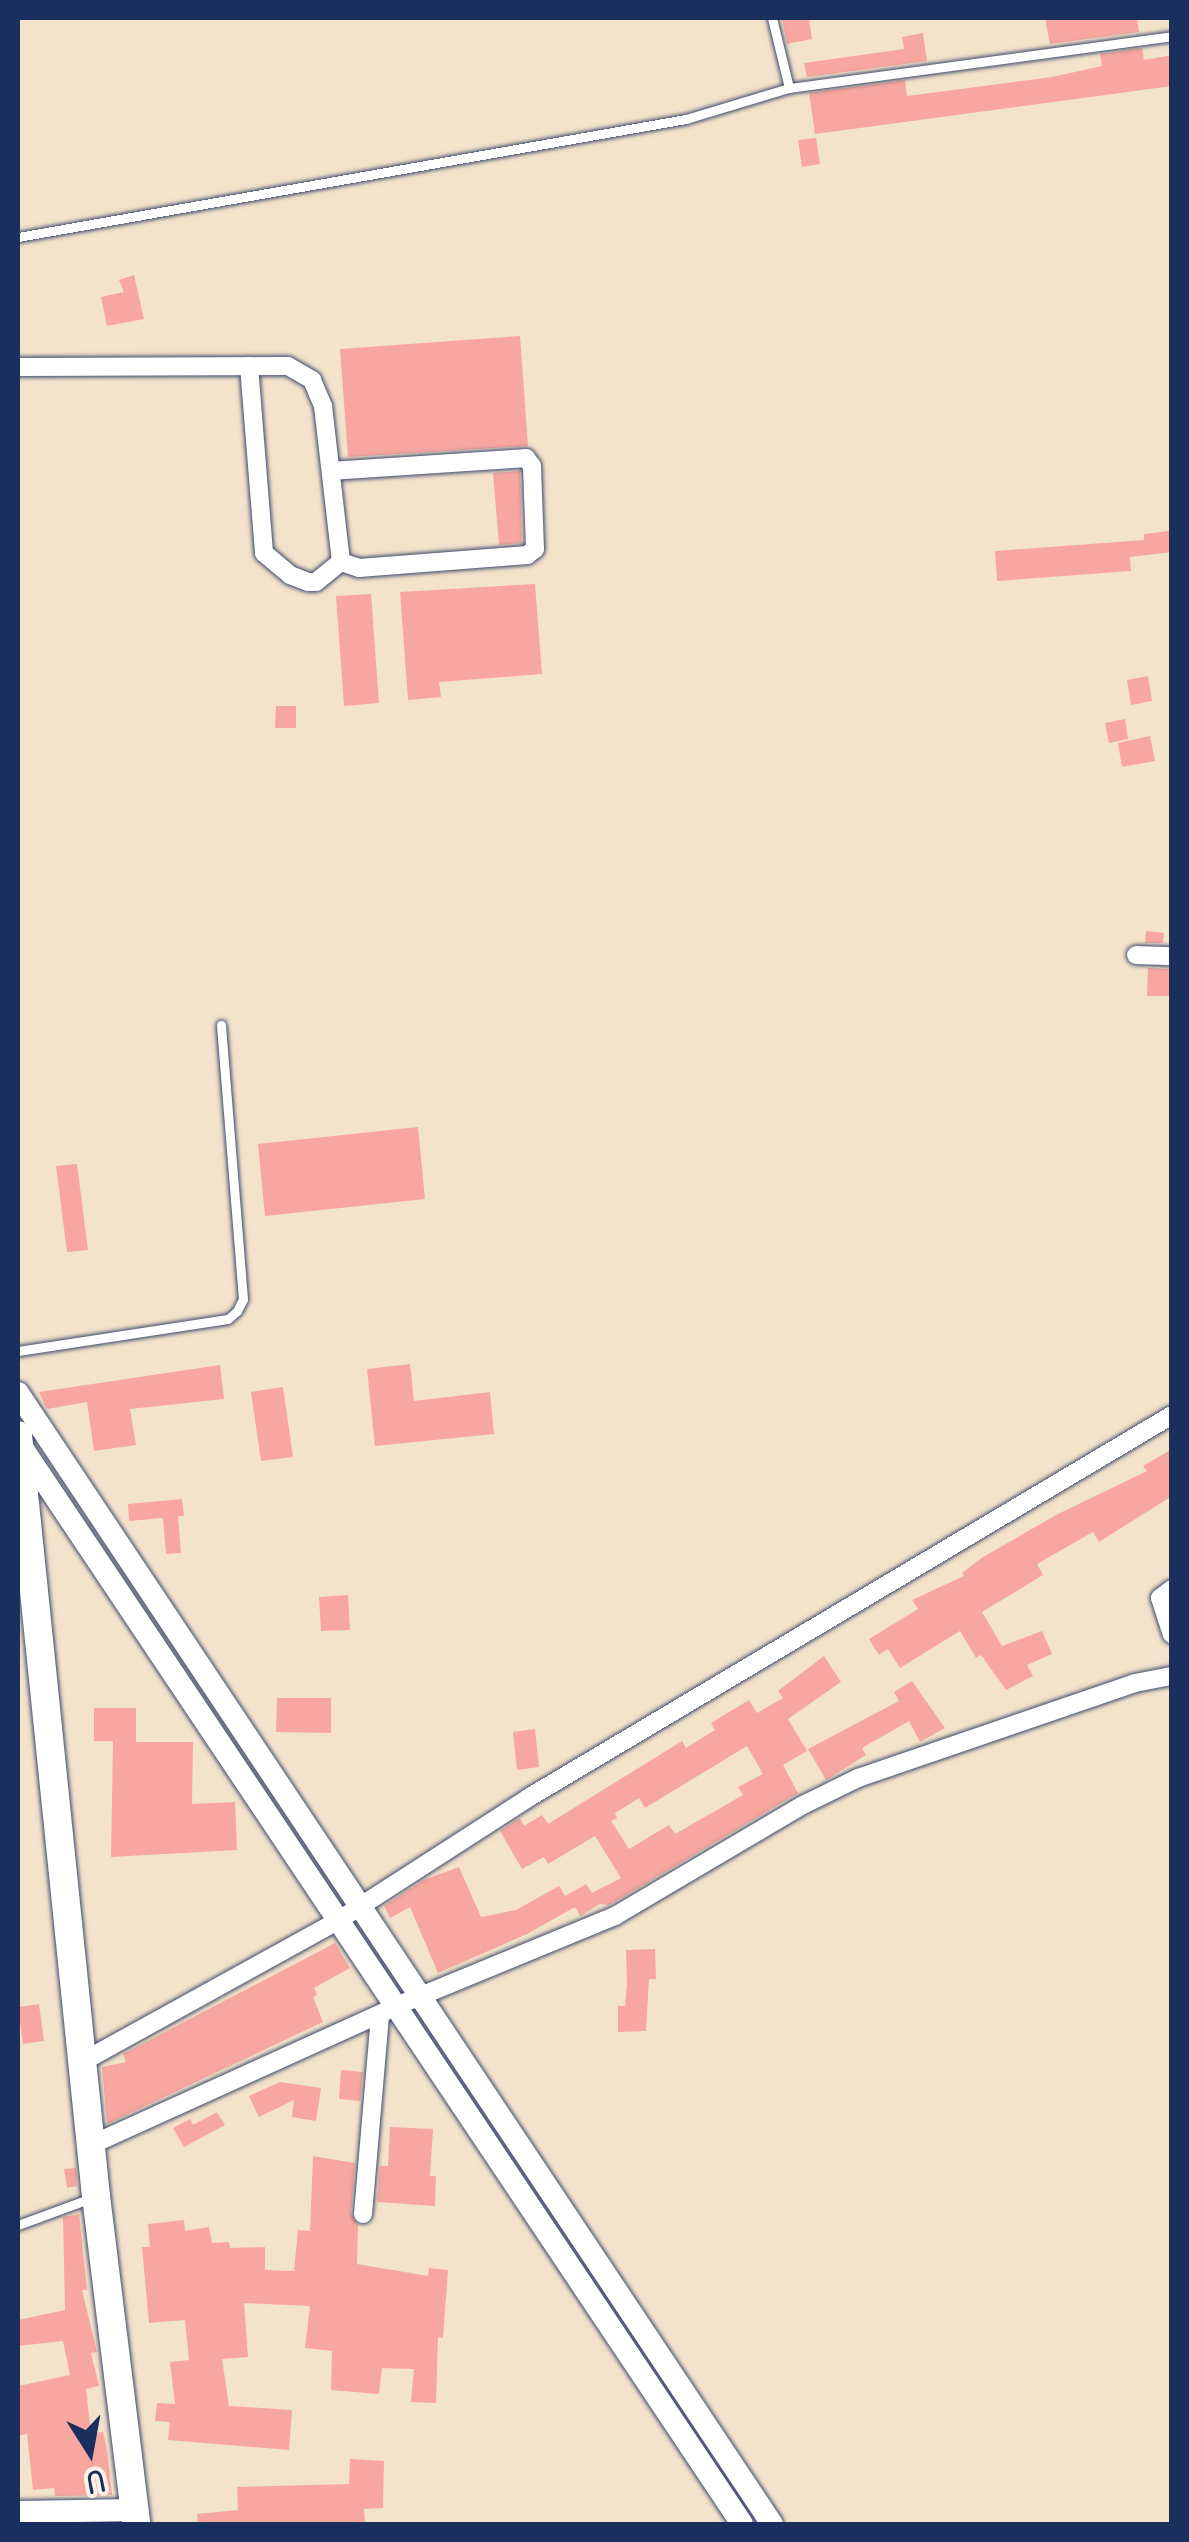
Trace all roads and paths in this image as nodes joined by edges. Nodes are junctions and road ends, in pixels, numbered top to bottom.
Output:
1 (772, 18) edge
2 (1172, 36) edge
3 (789, 88) junction
4 (18, 238) edge
5 (249, 366) junction
6 (18, 367) edge
7 (331, 471) junction
8 (341, 562) junction
9 (1136, 955) dead end
10 (1172, 956) edge
11 (221, 1025) dead end
12 (18, 1351) edge
13 (18, 1393) edge
14 (1172, 1415) edge
15 (18, 1436) edge
16 (19, 1443) edge
17 (1172, 1589) edge
18 (1172, 1634) edge
19 (1172, 1676) edge
20 (362, 1906) junction
21 (340, 1920) junction
22 (423, 1995) junction
23 (389, 2010) junction
24 (82, 2062) junction
25 (93, 2144) junction
26 (96, 2196) junction
27 (362, 2214) dead end
28 (18, 2225) edge
29 (18, 2512) edge
30 (135, 2517) edge
31 (742, 2524) edge
32 (772, 2524) edge

1 - 3 lane
2 - 3 lane
3 - 4 lane
5 - 6 street
5 - 7 street
5 - 8 street
7 - 8 street
7 - 8 street
9 - 10 street
11 - 12 lane
13 - 20 street
14 - 20 street
15 - 16 main road
16 - 21 street
16 - 24 main road
17 - 18 street
19 - 22 street
20 - 21 street
20 - 22 street
21 - 23 street
21 - 24 street
22 - 23 street
22 - 32 street
23 - 25 street
23 - 27 street
23 - 31 street
24 - 25 main road
25 - 26 main road
26 - 28 lane
26 - 30 main road
29 - 30 street

